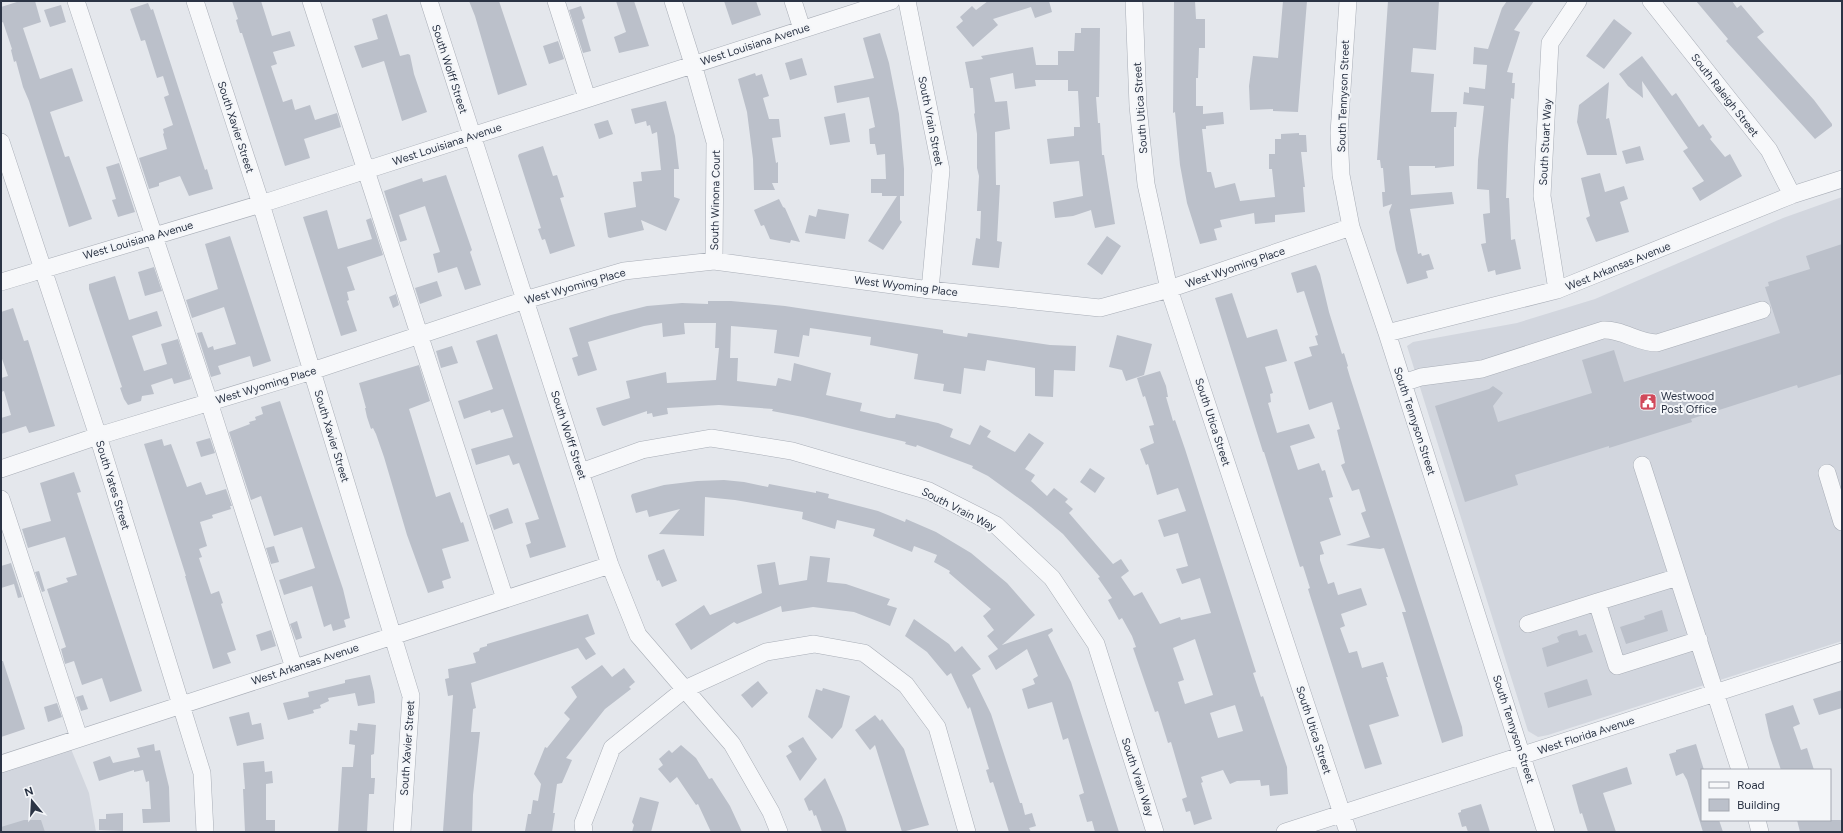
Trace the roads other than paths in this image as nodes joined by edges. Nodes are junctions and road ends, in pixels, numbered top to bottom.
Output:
1 (76, 1) edge
2 (195, 1) edge
3 (311, 1) edge
4 (428, 1) edge
5 (556, 1) edge
6 (673, 1) edge
7 (793, 1) edge
8 (891, 1) edge
9 (907, 1) edge
10 (1134, 1) edge
11 (1348, 1) edge
12 (1578, 1) edge
13 (1651, 1) edge
14 (802, 29) junction
15 (694, 64) junction
16 (587, 98) junction
17 (472, 136) junction
18 (1, 142) edge
19 (367, 170) junction
20 (1842, 178) edge
21 (1792, 195) junction
22 (261, 204) junction
23 (1350, 227) junction
24 (154, 236) junction
25 (714, 261) junction
26 (42, 268) junction
27 (1, 282) edge
28 (1169, 289) junction
29 (930, 290) junction
30 (1557, 290) junction
31 (525, 300) junction
32 (1762, 310) dead end
33 (1387, 334) junction
34 (419, 335) junction
35 (312, 371) junction
36 (1403, 383) junction
37 (209, 402) junction
38 (98, 436) junction
39 (1642, 466) dead end
40 (1, 469) edge
41 (581, 472) junction
42 (1827, 473) dead end
43 (1, 499) edge
44 (1842, 522) edge
45 (610, 565) junction
46 (1678, 577) junction
47 (505, 599) junction
48 (1596, 602) junction
49 (1528, 624) dead end
50 (394, 635) junction
51 (1699, 640) junction
52 (1842, 652) edge
53 (294, 668) junction
54 (685, 689) junction
55 (1716, 693) junction
56 (181, 705) junction
57 (79, 738) junction
58 (1522, 756) junction
59 (1, 764) edge
60 (1740, 769) edge
61 (1342, 814) junction
62 (1756, 821) edge
63 (205, 832) edge
64 (402, 832) edge
65 (584, 832) edge
66 (779, 832) edge
67 (967, 832) edge
68 (1155, 832) edge
69 (1285, 832) edge
70 (1348, 832) edge
71 (1546, 832) edge
72 (1760, 832) edge

1 - 24 street
2 - 22 street, South Xavier Street
3 - 19 street
4 - 17 street, South Wolff Street
5 - 16 street
6 - 15 street, South Winona Court
7 - 14 street
8 - 14 street, West Louisiana Avenue
9 - 29 street, South Vrain Street
10 - 28 street, South Utica Street
11 - 23 street, South Tennyson Street
12 - 30 street, South Stuart Way
13 - 21 street, South Raleigh Street
14 - 15 street, West Louisiana Avenue
15 - 16 street, West Louisiana Avenue
15 - 25 street, South Winona Court
16 - 17 street, West Louisiana Avenue
17 - 19 street, West Louisiana Avenue
17 - 31 street, South Wolff Street
18 - 26 street, South Yates Street
19 - 22 street, West Louisiana Avenue
19 - 34 street
20 - 21 street, West Arkansas Avenue
21 - 30 street, West Arkansas Avenue
22 - 24 street, West Louisiana Avenue
22 - 35 street, South Xavier Street
23 - 28 street, West Wyoming Place
23 - 33 street, South Tennyson Street
24 - 26 street, West Louisiana Avenue
24 - 37 street
25 - 29 street, West Wyoming Place
25 - 31 street, West Wyoming Place
26 - 27 street, West Louisiana Avenue
26 - 38 street, South Yates Street
28 - 29 street, West Wyoming Place
28 - 61 street, South Utica Street
30 - 33 street, West Arkansas Avenue
31 - 34 street, West Wyoming Place
31 - 41 street, South Wolff Street
32 - 36 street
33 - 36 street, South Tennyson Street
34 - 35 street, West Wyoming Place
34 - 47 street
35 - 37 street, West Wyoming Place
35 - 50 street, South Xavier Street
36 - 58 street, South Tennyson Street
37 - 38 street, West Wyoming Place
37 - 53 street
38 - 40 street, West Wyoming Place
38 - 56 street, South Yates Street
39 - 46 street
41 - 45 street, South Wolff Street
41 - 68 street, South Vrain Way
42 - 44 street
43 - 57 street
45 - 47 street, West Arkansas Avenue
45 - 54 street, South Wolff Street
46 - 48 street
46 - 51 street
47 - 50 street, West Arkansas Avenue
48 - 49 street
48 - 51 street
50 - 53 street, West Arkansas Avenue
50 - 64 street, South Xavier Street
51 - 55 street
52 - 55 street, West Florida Avenue
53 - 56 street, West Arkansas Avenue
54 - 65 street
54 - 66 street, South Wolff Street
54 - 67 street
55 - 58 street, West Florida Avenue
55 - 60 street
56 - 57 street, West Arkansas Avenue
56 - 63 street, South Yates Street
57 - 59 street, West Arkansas Avenue
58 - 61 street, West Florida Avenue
58 - 71 street, South Tennyson Street
61 - 69 street, West Florida Avenue
61 - 70 street, South Utica Street
62 - 72 street

